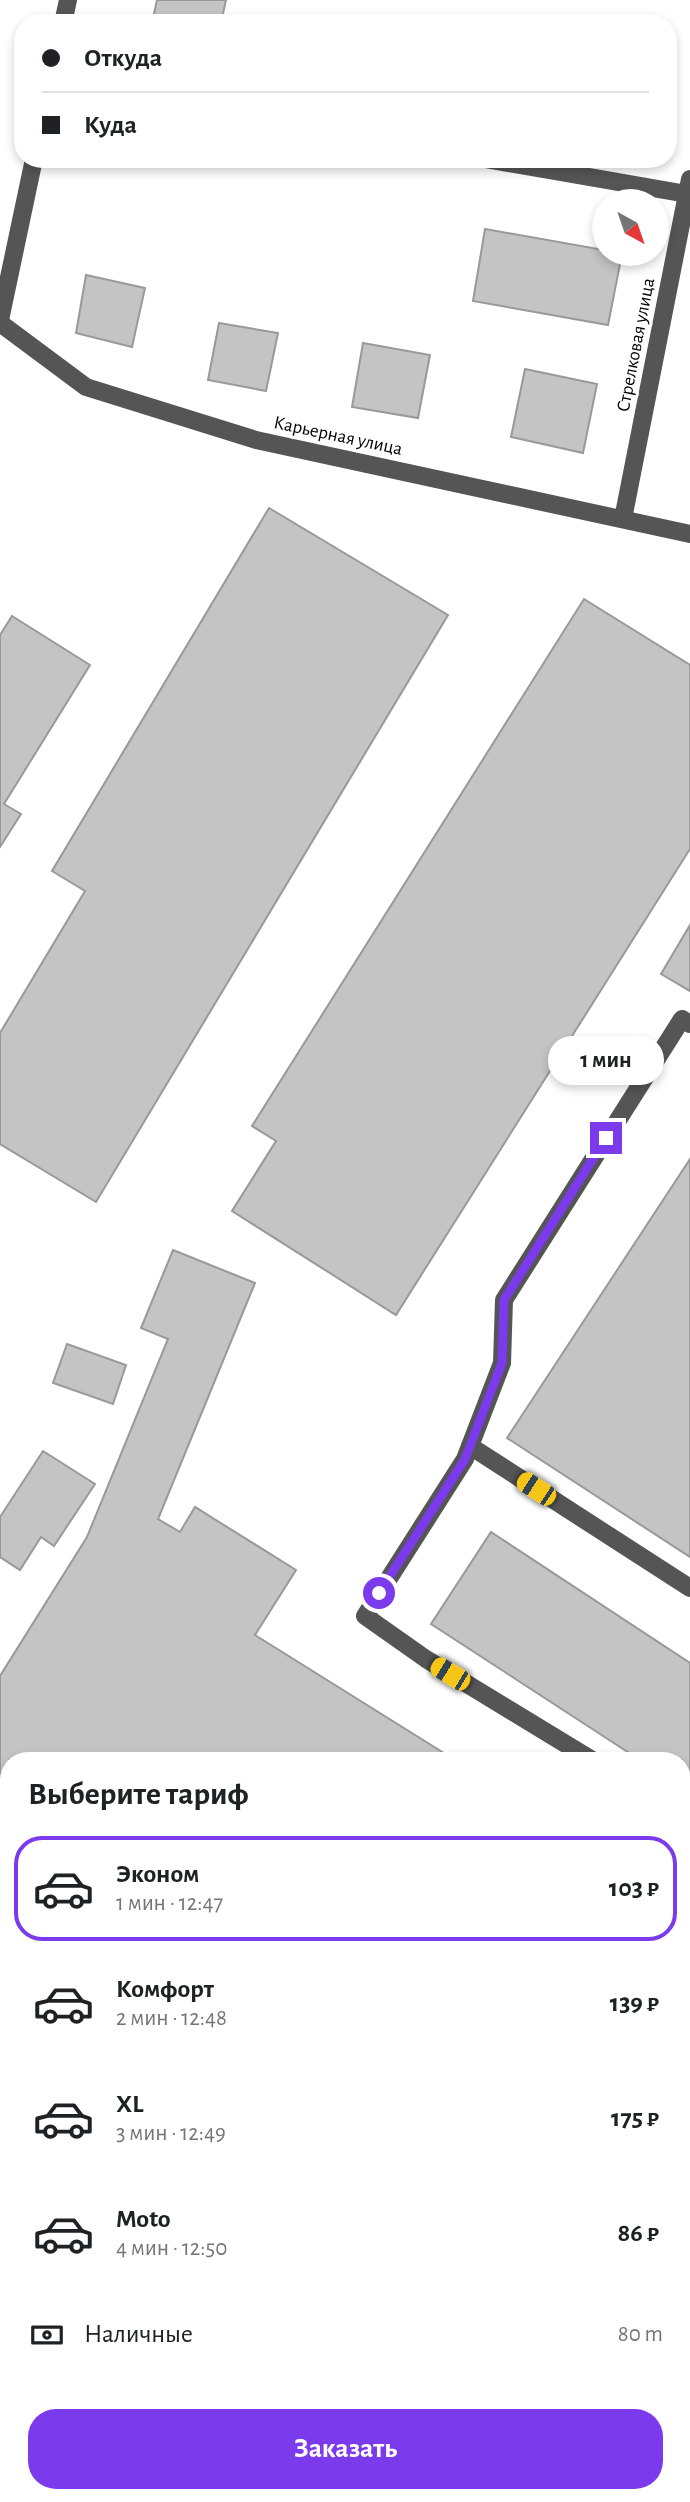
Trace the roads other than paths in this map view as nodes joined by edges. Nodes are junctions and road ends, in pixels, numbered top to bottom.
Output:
1 (32, 168) edge
2 (553, 168) edge
3 (689, 186) edge
4 (0, 322) edge
5 (623, 519) junction
6 (690, 534) edge
7 (690, 1024) edge
8 (470, 1446) junction
9 (690, 1588) edge
10 (579, 1752) edge

1 - 4 street
2 - 3 street
3 - 5 street, Стрелковая улица
4 - 5 street, Карьерная улица
5 - 6 street, Карьерная улица
7 - 8 street
8 - 9 street
8 - 10 street

